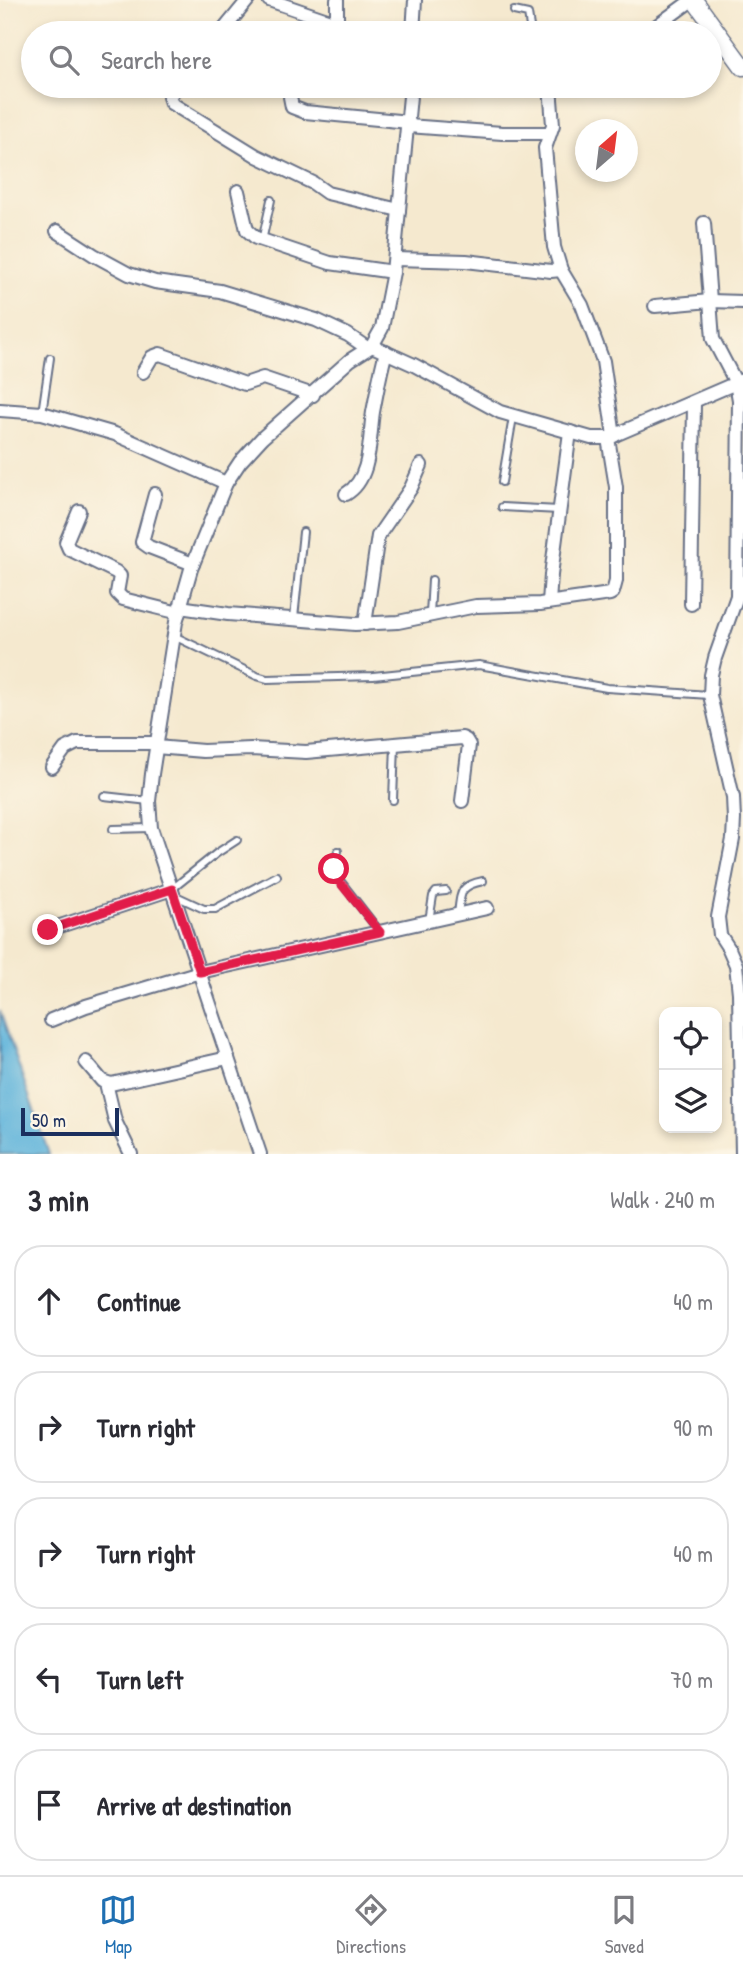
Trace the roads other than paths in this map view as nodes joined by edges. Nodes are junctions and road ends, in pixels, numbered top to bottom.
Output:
1 (248, 0) edge
2 (269, 0) edge
3 (337, 0) edge
4 (415, 0) edge
5 (693, 0) edge
6 (514, 11) dead end
7 (231, 21) edge
8 (328, 21) edge
9 (337, 21) edge
10 (414, 21) edge
11 (529, 21) edge
12 (664, 21) edge
13 (709, 21) edge
14 (722, 39) edge
15 (743, 67) edge
16 (169, 98) edge
17 (290, 98) edge
18 (410, 98) edge
19 (551, 98) edge
20 (408, 124) junction
21 (550, 134) junction
22 (238, 191) dead end
23 (271, 200) dead end
24 (399, 210) junction
25 (704, 223) dead end
26 (57, 231) dead end
27 (262, 241) junction
28 (395, 259) junction
29 (561, 270) junction
30 (393, 272) junction
31 (710, 302) junction
32 (743, 302) edge
33 (655, 306) dead end
34 (370, 347) junction
35 (386, 352) junction
36 (50, 358) dead end
37 (144, 372) dead end
38 (740, 382) edge
39 (313, 395) junction
40 (694, 403) junction
41 (0, 410) edge
42 (42, 412) junction
43 (513, 417) junction
44 (570, 432) junction
45 (611, 437) junction
46 (421, 465) dead end
47 (502, 482) dead end
48 (226, 483) junction
49 (155, 494) dead end
50 (346, 494) dead end
51 (502, 507) dead end
52 (559, 510) junction
53 (79, 511) dead end
54 (303, 532) dead end
55 (193, 564) junction
56 (432, 580) dead end
57 (549, 602) junction
58 (691, 604) dead end
59 (179, 610) junction
60 (430, 616) junction
61 (294, 618) junction
62 (365, 624) junction
63 (174, 636) junction
64 (710, 695) junction
65 (394, 744) junction
66 (157, 745) junction
67 (52, 767) dead end
68 (104, 796) dead end
69 (393, 800) dead end
70 (462, 801) dead end
71 (149, 802) junction
72 (151, 828) junction
73 (113, 829) dead end
74 (237, 840) dead end
75 (338, 851) dead end
76 (277, 876) dead end
77 (483, 881) dead end
78 (446, 891) dead end
79 (173, 892) junction
80 (487, 908) dead end
81 (458, 914) junction
82 (429, 921) junction
83 (48, 930) dead end
84 (380, 932) junction
85 (200, 972) junction
86 (51, 1020) dead end
87 (228, 1058) junction
88 (86, 1062) dead end
89 (106, 1083) junction
90 (131, 1154) edge
91 (260, 1154) edge
92 (742, 1154) edge

1 - 7 street
2 - 8 street
3 - 9 street
4 - 10 street
5 - 12 street
5 - 13 main road
6 - 11 lane
14 - 15 main road
16 - 24 street
17 - 20 street
18 - 20 street
19 - 21 street
20 - 21 street
20 - 24 street
21 - 29 street
22 - 27 street
23 - 27 lane
24 - 28 street
25 - 31 street
26 - 34 street
27 - 30 street
28 - 29 street
28 - 30 street
29 - 45 street
30 - 34 street
31 - 32 street
31 - 33 street
31 - 38 street
34 - 35 street
34 - 39 street
35 - 43 street
35 - 50 street
36 - 42 lane
37 - 39 street
38 - 40 street
38 - 64 street
39 - 48 street
40 - 45 street
40 - 58 street
41 - 42 street
42 - 48 street
43 - 44 street
43 - 47 lane
44 - 45 street
44 - 52 street
45 - 57 street
46 - 62 street
48 - 55 street
49 - 55 street
51 - 52 lane
52 - 57 street
53 - 59 street
54 - 61 lane
55 - 59 street
56 - 60 lane
57 - 60 street
59 - 61 street
59 - 63 street
60 - 62 street
61 - 62 street
63 - 64 lane
63 - 66 street
64 - 92 street
65 - 66 street
65 - 69 lane
65 - 70 street
66 - 67 street
66 - 71 street
68 - 71 lane
71 - 72 street
72 - 73 lane
72 - 79 street
74 - 79 lane
75 - 84 lane
76 - 79 lane
77 - 81 lane
78 - 82 lane
79 - 83 street
79 - 85 street
80 - 81 street
81 - 82 street
82 - 84 street
84 - 85 street
85 - 86 street
85 - 87 street
87 - 89 street
87 - 91 street
88 - 89 street
89 - 90 street

